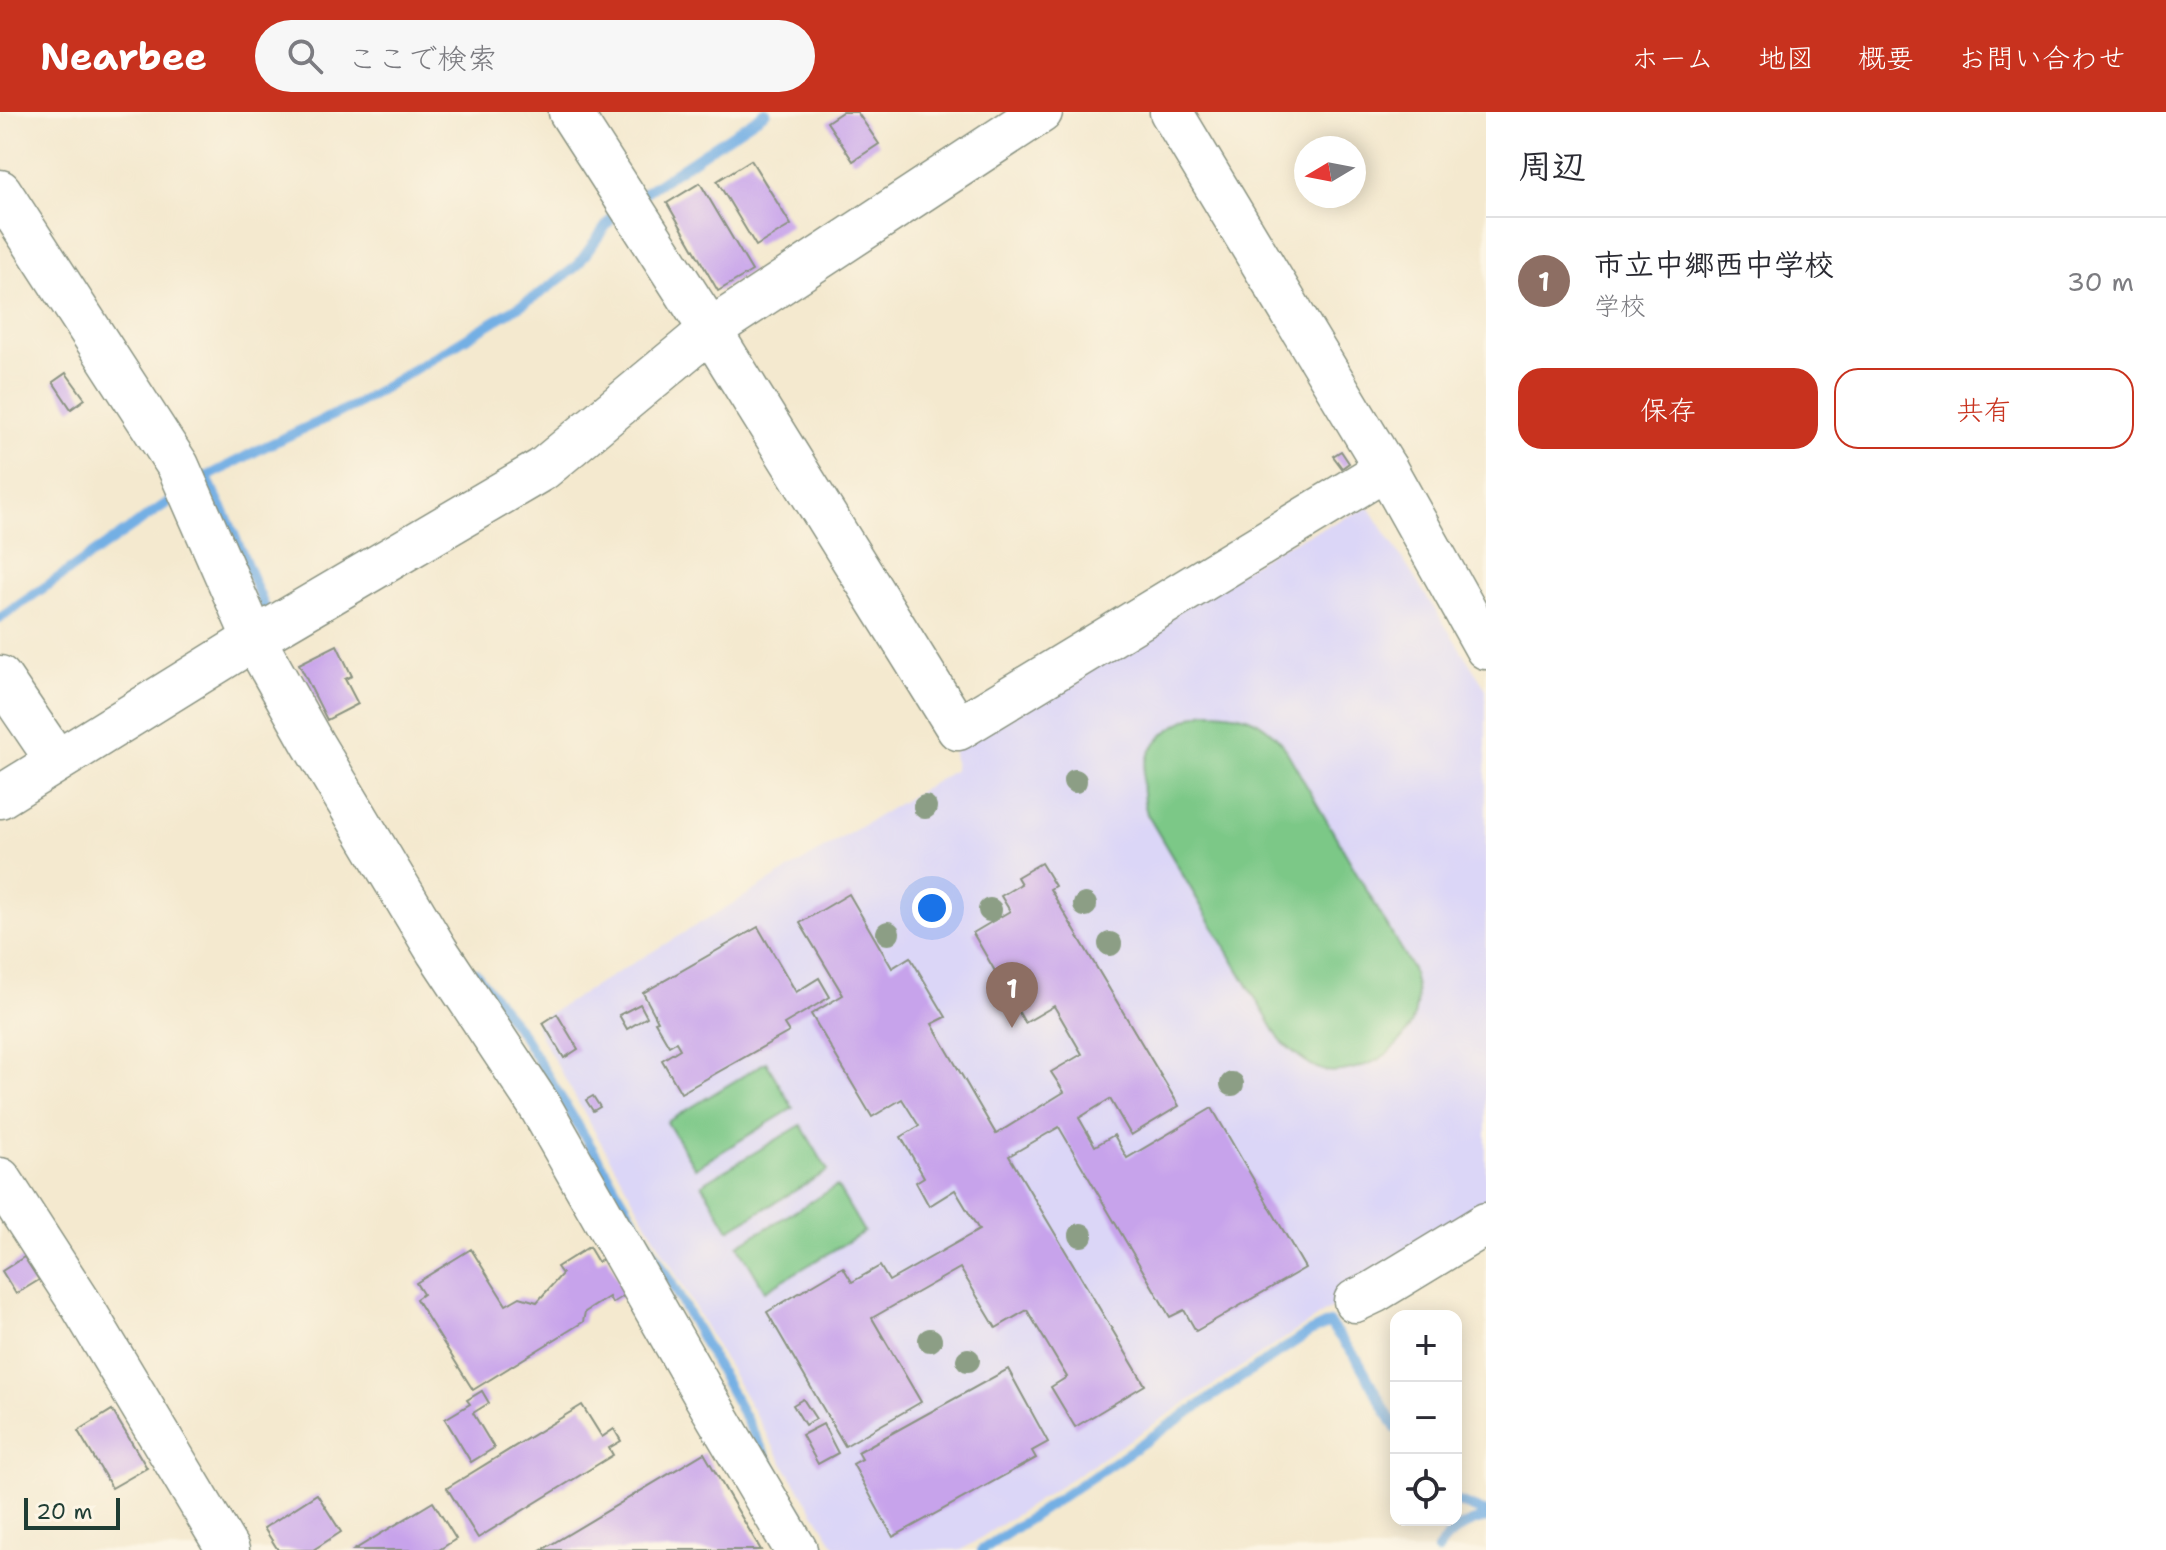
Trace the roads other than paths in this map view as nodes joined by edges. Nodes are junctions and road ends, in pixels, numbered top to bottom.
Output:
1 (570, 112) edge
2 (1041, 112) edge
3 (1171, 112) edge
4 (0, 191) edge
5 (710, 330) junction
6 (1386, 469) junction
7 (254, 639) junction
8 (1486, 648) edge
9 (0, 677) edge
10 (57, 761) junction
11 (0, 797) edge
12 (0, 1179) edge
13 (1486, 1224) edge
14 (1355, 1301) dead end
15 (228, 1550) edge
16 (796, 1550) edge

1 - 5 street
2 - 5 street
3 - 6 street
4 - 7 street
5 - 6 street
5 - 7 street
6 - 8 street
7 - 10 street
7 - 16 street
9 - 10 street
10 - 11 street
12 - 15 street
13 - 14 street

